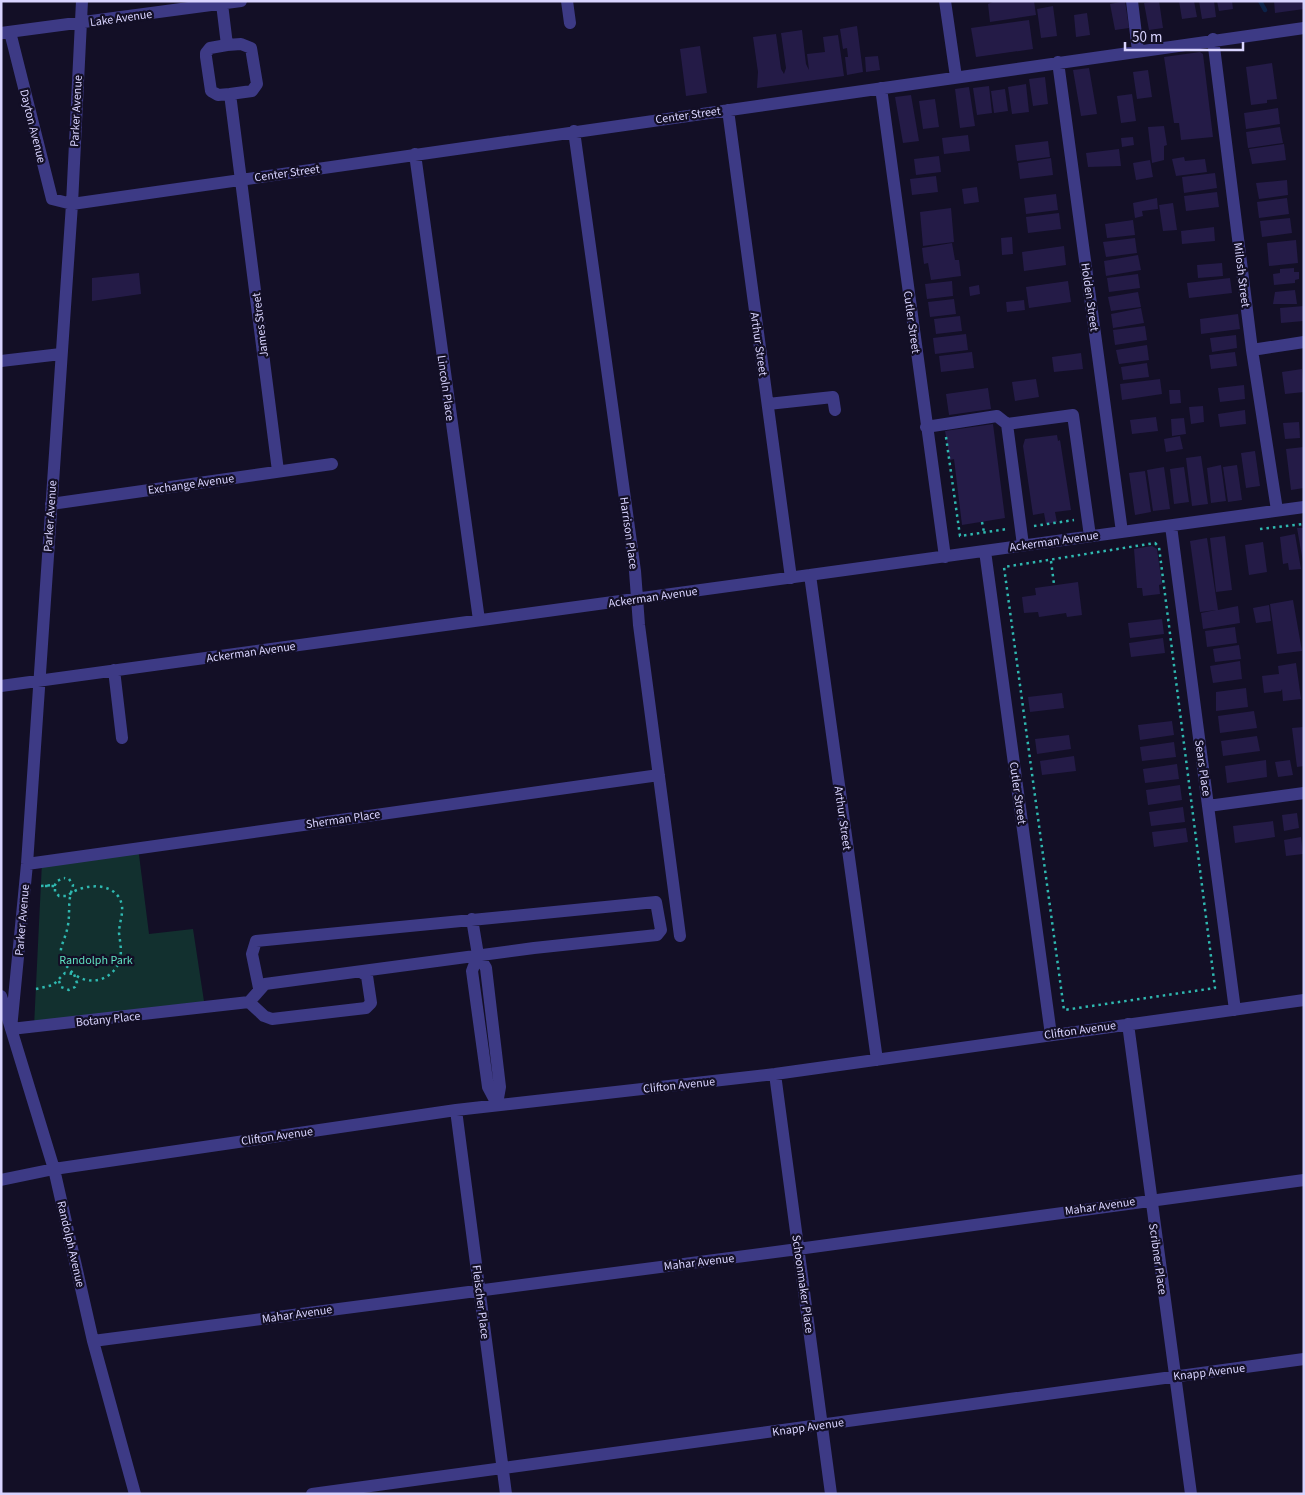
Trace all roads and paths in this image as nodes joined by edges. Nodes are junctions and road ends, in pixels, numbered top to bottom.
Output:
1 (82, 1) edge
2 (241, 1) edge
3 (567, 1) edge
4 (946, 1) edge
5 (1132, 1) edge
6 (236, 2) edge
7 (222, 4) junction
8 (81, 23) junction
9 (570, 23) dead end
10 (1303, 29) edge
11 (6, 33) edge
12 (1213, 40) junction
13 (227, 45) junction
14 (1138, 50) junction
15 (1058, 62) junction
16 (956, 77) junction
17 (881, 88) junction
18 (230, 94) junction
19 (728, 110) junction
20 (574, 132) junction
21 (415, 154) junction
22 (242, 179) junction
23 (72, 204) junction
24 (1304, 342) edge
25 (1252, 350) junction
26 (61, 354) junction
27 (1, 361) edge
28 (768, 404) junction
29 (835, 410) dead end
30 (944, 424) junction
31 (1007, 424) junction
32 (926, 427) junction
33 (332, 464) dead end
34 (278, 471) junction
35 (51, 504) junction
36 (1304, 506) edge
37 (1278, 510) junction
38 (1087, 517) junction
39 (982, 522) dead end
40 (1304, 524) edge
41 (1171, 526) junction
42 (1020, 528) junction
43 (1255, 529) dead end
44 (984, 532) junction
45 (1122, 532) junction
46 (1090, 536) junction
47 (1173, 544) junction
48 (1023, 545) junction
49 (1159, 547) junction
50 (985, 551) junction
51 (945, 557) junction
52 (1051, 560) junction
53 (1004, 567) junction
54 (987, 569) junction
55 (810, 575) junction
56 (791, 578) junction
57 (1054, 584) dead end
58 (637, 599) junction
59 (479, 620) junction
60 (114, 670) junction
61 (38, 681) junction
62 (1, 686) edge
63 (122, 738) dead end
64 (659, 775) junction
65 (1304, 793) edge
66 (1208, 806) junction
67 (27, 864) junction
68 (71, 893) junction
69 (472, 920) junction
70 (680, 936) dead end
71 (478, 955) junction
72 (361, 972) junction
73 (74, 974) junction
74 (58, 981) junction
75 (36, 988) dead end
76 (259, 988) junction
77 (1, 996) edge
78 (1304, 1000) edge
79 (249, 1002) junction
80 (1235, 1010) junction
81 (1128, 1024) junction
82 (11, 1029) junction
83 (1051, 1035) junction
84 (877, 1060) junction
85 (775, 1074) junction
86 (496, 1104) junction
87 (456, 1110) junction
88 (54, 1168) junction
89 (1, 1180) edge
90 (1304, 1180) edge
91 (1150, 1199) junction
92 (798, 1249) junction
93 (479, 1290) junction
94 (93, 1341) junction
95 (1304, 1359) edge
96 (1174, 1376) junction
97 (821, 1426) junction
98 (503, 1469) junction
99 (135, 1494) edge
100 (312, 1494) edge
101 (506, 1494) edge
102 (831, 1494) edge
103 (1191, 1494) edge

1 - 8 street, Parker Avenue
2 - 6 street, Lake Avenue
3 - 9 street
4 - 16 street
5 - 14 street
6 - 7 street, Lake Avenue
7 - 8 street, Lake Avenue
7 - 13 street
8 - 11 street, Lake Avenue
8 - 23 street, Parker Avenue
10 - 12 street, Center Street
11 - 23 street, Dayton Avenue
12 - 14 street, Center Street
12 - 25 street, Milosh Street
13 - 18 street
13 - 18 street
14 - 15 street, Center Street
15 - 16 street, Center Street
15 - 45 street, Holden Street
16 - 17 street, Center Street
17 - 19 street, Center Street
17 - 32 street, Cutler Street
18 - 22 street, James Street
19 - 20 street, Center Street
19 - 28 street, Arthur Street
20 - 21 street, Center Street
20 - 58 street, Harrison Place
21 - 22 street, Center Street
21 - 59 street, Lincoln Place
22 - 23 street, Center Street
22 - 34 street, James Street
23 - 26 street, Parker Avenue
24 - 25 street
25 - 37 street, Milosh Street
26 - 27 street
26 - 35 street, Parker Avenue
28 - 29 street
28 - 56 street, Arthur Street
30 - 31 street
30 - 32 street
30 - 44 path
31 - 38 street
31 - 42 street
32 - 51 street, Cutler Street
33 - 34 street, Exchange Avenue
34 - 35 street, Exchange Avenue
35 - 61 street, Parker Avenue
36 - 37 street, Ackerman Avenue
37 - 41 street, Ackerman Avenue
38 - 42 path
38 - 46 street
39 - 44 path
40 - 43 path
41 - 45 street, Ackerman Avenue
41 - 47 street, Sears Place
42 - 44 path
42 - 48 street
45 - 46 street, Ackerman Avenue
46 - 48 street, Ackerman Avenue
47 - 49 path
47 - 66 street, Sears Place
48 - 50 street, Ackerman Avenue
49 - 52 path
49 - 53 path
50 - 51 street, Ackerman Avenue
50 - 54 street, Cutler Street
51 - 55 street, Ackerman Avenue
52 - 53 path
52 - 57 path
53 - 54 path
54 - 83 street, Cutler Street
55 - 56 street, Ackerman Avenue
55 - 84 street, Arthur Street
56 - 58 street, Ackerman Avenue
58 - 59 street, Ackerman Avenue
58 - 64 street, Harrison Place
59 - 60 street, Ackerman Avenue
60 - 61 street, Ackerman Avenue
60 - 63 street
61 - 62 street, Ackerman Avenue
61 - 67 street, Parker Avenue
64 - 67 street, Sherman Place
64 - 70 street, Harrison Place
65 - 66 street
66 - 80 street, Sears Place
67 - 82 street, Parker Avenue
68 - 68 path
68 - 73 path
68 - 73 path
69 - 71 street
69 - 71 street
69 - 76 street
71 - 72 street
71 - 86 street
72 - 76 street
72 - 79 street
73 - 74 path
73 - 74 path
74 - 75 path
76 - 79 street
77 - 82 street, Randolph Avenue
78 - 80 street, Clifton Avenue
79 - 82 street, Botany Place
80 - 81 street, Clifton Avenue
81 - 83 street, Clifton Avenue
81 - 91 street, Scribner Place
82 - 88 street, Randolph Avenue
83 - 84 street, Clifton Avenue
84 - 85 street, Clifton Avenue
85 - 86 street, Clifton Avenue
85 - 92 street, Schoonmaker Place
86 - 87 street, Clifton Avenue
87 - 88 street, Clifton Avenue
87 - 93 street, Fleischer Place
88 - 89 street, Clifton Avenue
88 - 94 street, Randolph Avenue
90 - 91 street, Mahar Avenue
91 - 92 street, Mahar Avenue
91 - 96 street, Scribner Place
92 - 93 street, Mahar Avenue
92 - 97 street, Schoonmaker Place
93 - 94 street, Mahar Avenue
93 - 98 street, Fleischer Place
94 - 99 street, Randolph Avenue
95 - 96 street, Knapp Avenue
96 - 97 street, Knapp Avenue
96 - 103 street, Scribner Place
97 - 98 street, Knapp Avenue
97 - 102 street, Schoonmaker Place
98 - 100 street, Knapp Avenue
98 - 101 street, Fleischer Place

